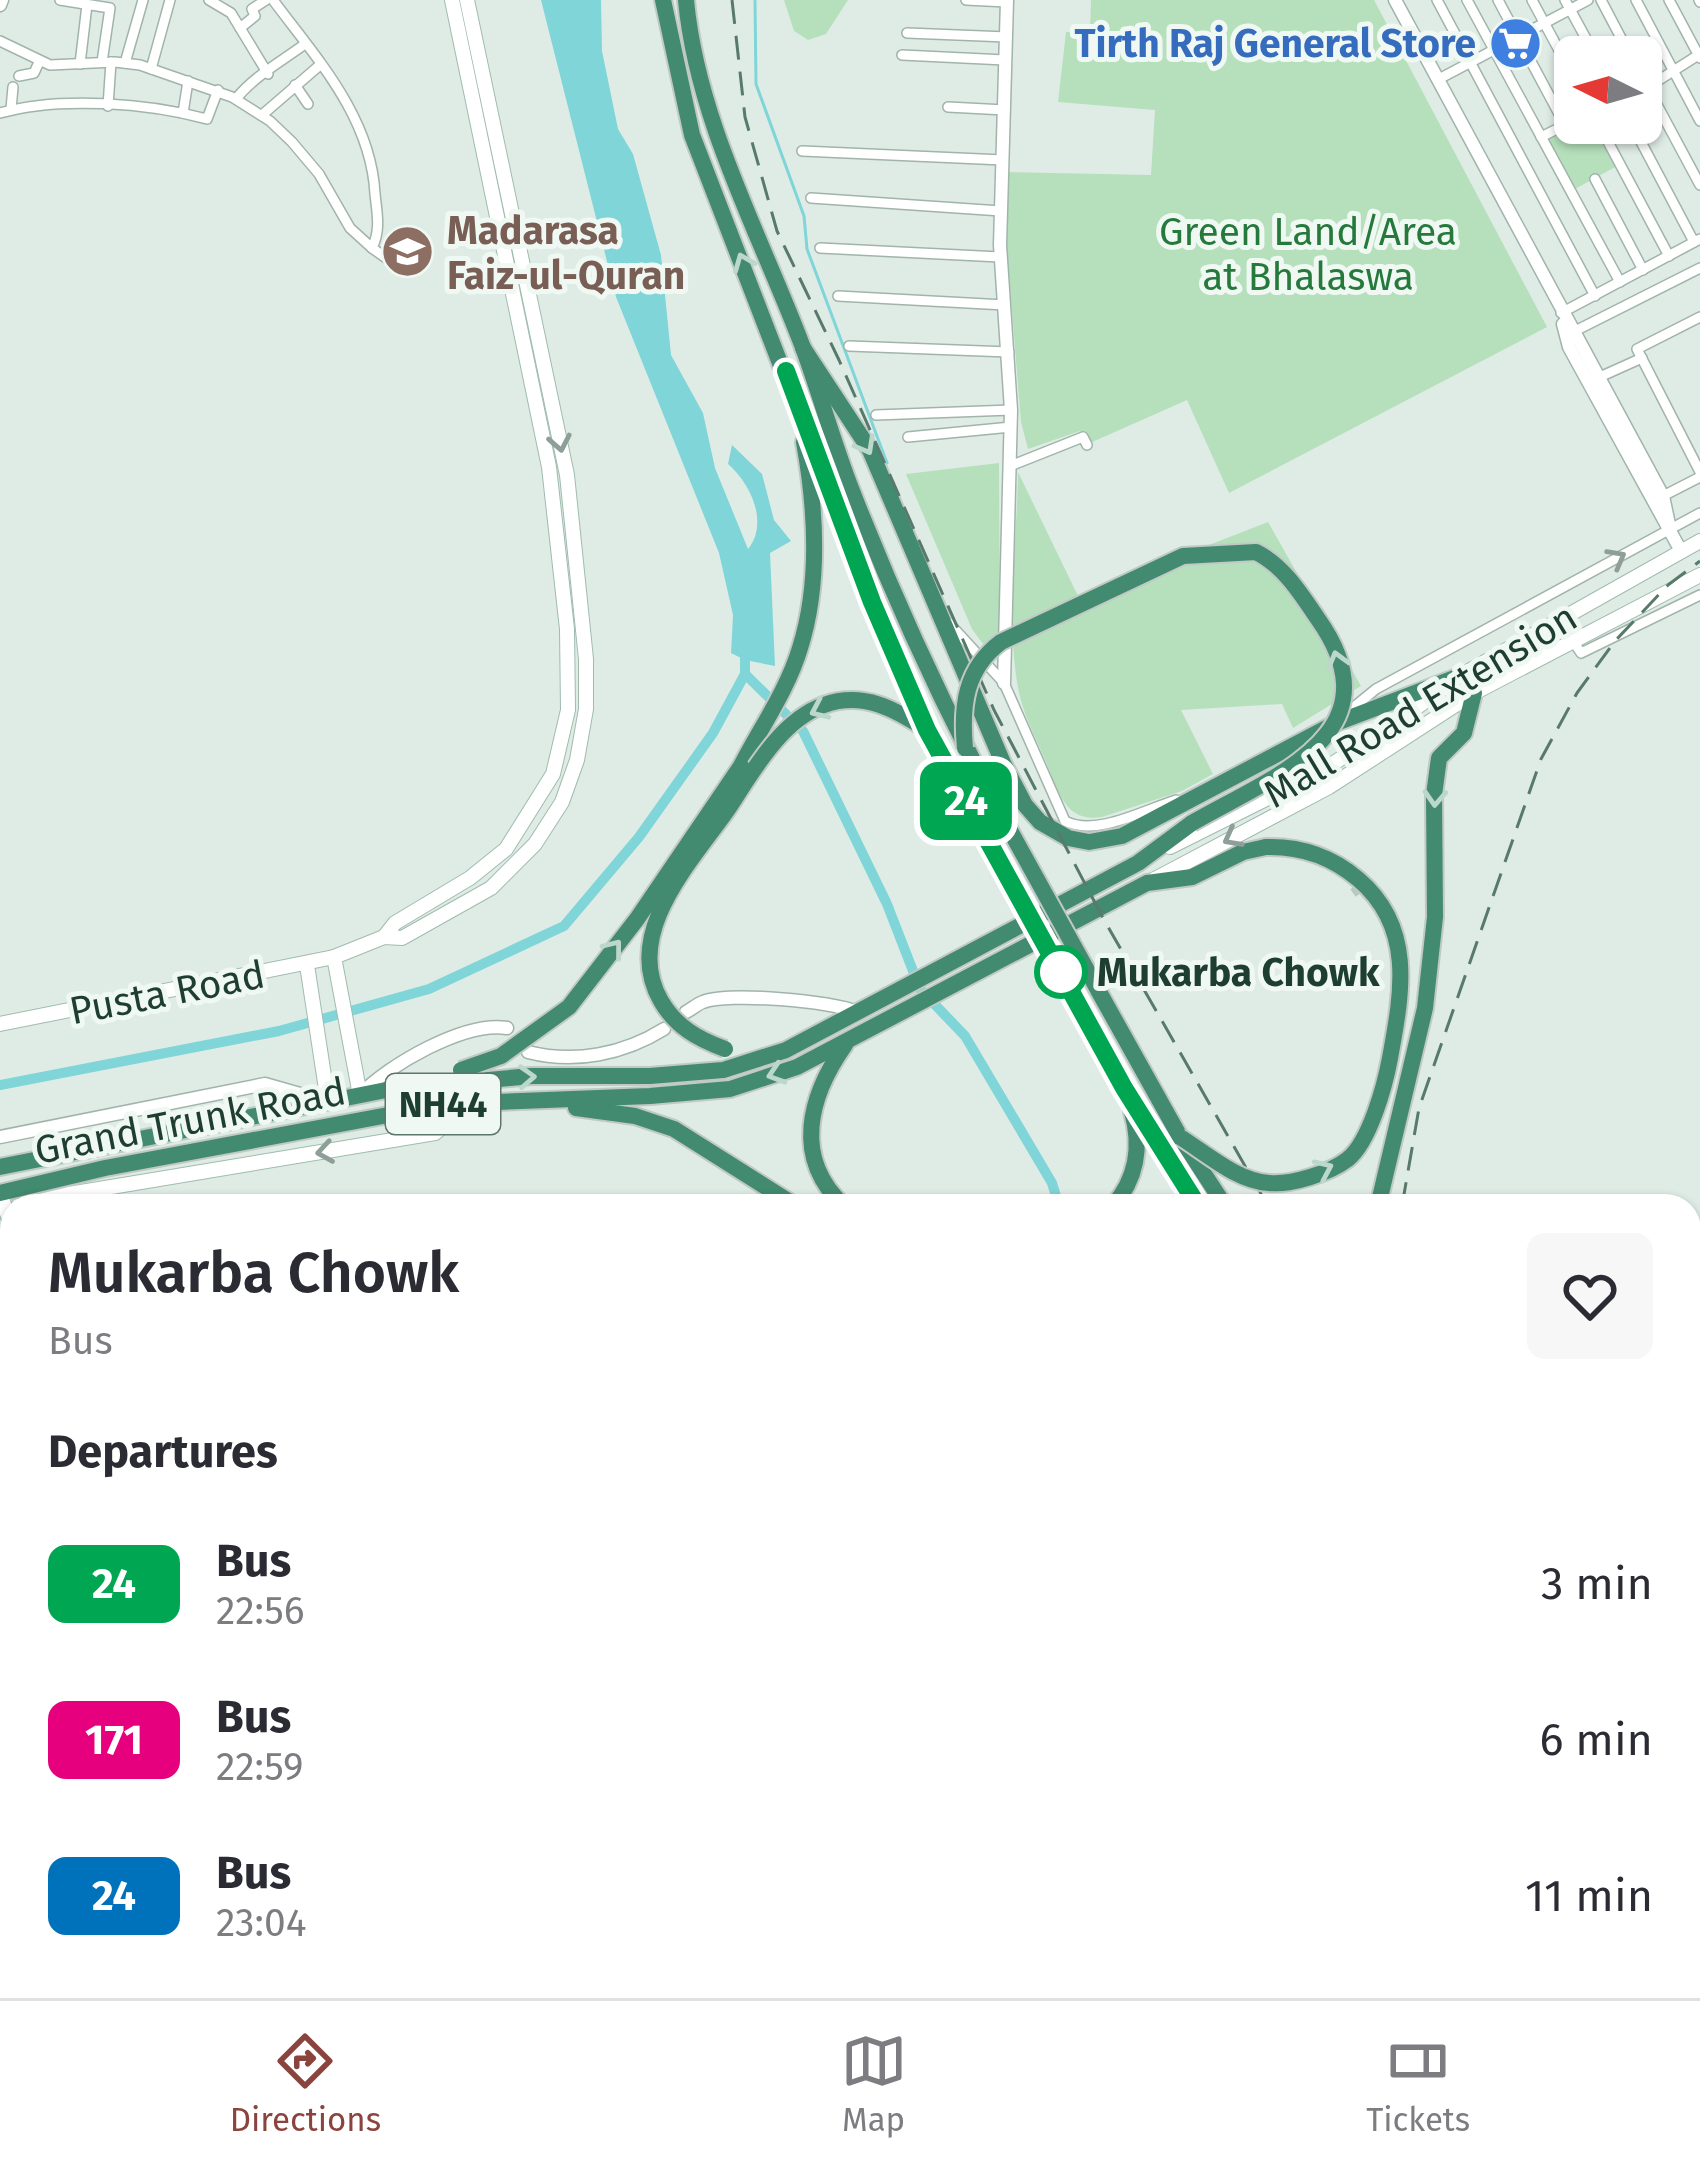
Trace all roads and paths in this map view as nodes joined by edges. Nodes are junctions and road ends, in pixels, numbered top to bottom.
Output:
1 (60, 0) edge
2 (142, 0) edge
3 (170, 0) edge
4 (209, 0) edge
5 (269, 0) edge
6 (452, 0) edge
7 (467, 0) edge
8 (663, 0) edge
9 (686, 0) edge
10 (966, 0) edge
11 (1395, 0) edge
12 (1437, 0) edge
13 (1467, 0) edge
14 (1498, 0) edge
15 (1532, 0) edge
16 (1588, 0) edge
17 (1601, 0) edge
18 (1636, 0) edge
19 (1669, 0) edge
20 (1007, 1) edge
21 (94, 4) edge
22 (1568, 5) edge
23 (1545, 23) junction
24 (240, 28) junction
25 (907, 32) dead end
26 (1584, 36) edge
27 (1620, 36) edge
28 (1007, 37) junction
29 (1519, 38) junction
30 (1554, 40) edge
31 (0, 41) edge
32 (305, 44) junction
33 (1495, 50) junction
34 (902, 55) dead end
35 (1700, 56) edge
36 (1005, 60) junction
37 (40, 62) junction
38 (107, 62) junction
39 (125, 63) junction
40 (1471, 63) junction
41 (80, 64) junction
42 (320, 64) junction
43 (151, 69) junction
44 (1674, 72) junction
45 (268, 74) junction
46 (19, 76) dead end
47 (1662, 79) edge
48 (1437, 80) junction
49 (188, 81) junction
50 (295, 85) junction
51 (13, 87) dead end
52 (218, 91) junction
53 (1554, 96) edge
54 (236, 99) junction
55 (308, 104) dead end
56 (108, 106) junction
57 (948, 107) dead end
58 (1005, 110) junction
59 (5, 111) edge
60 (183, 112) junction
61 (1662, 113) edge
62 (262, 115) junction
63 (1700, 121) edge
64 (1554, 130) edge
65 (1541, 137) junction
66 (1609, 144) edge
67 (1642, 144) edge
68 (802, 151) dead end
69 (1003, 160) junction
70 (1594, 179) dead end
71 (1700, 185) edge
72 (811, 198) dead end
73 (1001, 211) junction
74 (1697, 241) edge
75 (372, 248) junction
76 (820, 248) dead end
77 (1670, 256) junction
78 (1000, 257) junction
79 (388, 260) dead end
80 (1700, 268) edge
81 (1643, 270) junction
82 (1620, 282) junction
83 (838, 296) dead end
84 (1595, 296) junction
85 (1005, 305) junction
86 (1561, 313) junction
87 (1699, 319) edge
88 (1574, 332) junction
89 (849, 346) dead end
90 (803, 348) junction
91 (1010, 352) junction
92 (1642, 358) junction
93 (786, 371) junction
94 (1594, 380) junction
95 (1011, 410) junction
96 (876, 415) dead end
97 (1011, 427) junction
98 (908, 437) dead end
99 (1087, 445) dead end
100 (1010, 466) junction
101 (1700, 475) edge
102 (1663, 496) junction
103 (1700, 513) edge
104 (1670, 529) junction
105 (1700, 541) edge
106 (1681, 550) junction
107 (1700, 575) edge
108 (1700, 595) edge
109 (937, 610) junction
110 (1577, 647) junction
111 (1460, 676) junction
112 (1004, 683) junction
113 (1474, 693) junction
114 (1336, 723) junction
115 (927, 730) junction
116 (965, 748) junction
117 (1210, 789) junction
118 (1138, 863) junction
119 (1147, 883) junction
120 (384, 937) junction
121 (334, 957) junction
122 (307, 965) junction
123 (864, 1008) junction
124 (686, 1012) dead end
125 (0, 1024) edge
126 (507, 1028) dead end
127 (664, 1029) dead end
128 (850, 1038) junction
129 (528, 1052) dead end
130 (772, 1054) junction
131 (410, 1087) junction
132 (1124, 1088) junction
133 (360, 1096) junction
134 (529, 1101) junction
135 (328, 1102) junction
136 (471, 1103) junction
137 (0, 1137) edge
138 (1180, 1137) junction
139 (0, 1167) edge
140 (33, 1194) edge
141 (69, 1194) edge
142 (777, 1194) edge
143 (834, 1194) edge
144 (1122, 1194) edge
145 (1190, 1194) edge
146 (1217, 1194) edge
147 (1381, 1194) edge

1 - 21 street
2 - 39 street
3 - 43 street
4 - 24 street
5 - 24 street
5 - 32 street
6 - 120 main road
7 -> 120 main road
93 -> 8 highway
9 - 90 highway
10 - 20 street
11 - 48 street
12 - 40 street
13 - 33 street
14 - 29 street
15 - 23 street
16 - 22 street
17 - 27 street
18 - 44 street
19 - 35 street
20 - 28 street
21 - 38 street
21 - 41 street
22 - 23 street
22 - 26 street
23 - 29 street
23 - 30 street
24 - 45 street
25 - 28 street
28 - 36 street
29 - 33 street
29 - 53 street
31 - 37 street
32 - 42 street
32 - 45 street
33 - 40 street
33 - 65 street
34 - 36 street
35 - 44 street
36 - 58 street
37 - 41 street
37 - 46 street
38 - 39 street
38 - 41 street
38 - 56 street
39 - 43 street
40 - 48 street
40 - 84 street
42 - 50 street
42 - 75 street
43 - 49 street
44 - 47 street
44 - 63 street
45 - 54 street
48 - 86 street
49 - 52 street
49 - 60 street
50 - 55 street
50 - 62 street
51 - 59 street
52 - 54 street
52 - 60 street
54 - 62 street
56 - 59 street
56 - 60 street
57 - 58 street
58 - 69 street
61 - 71 street
62 - 75 street
64 - 65 street
65 - 82 street
66 - 77 street
67 - 74 street
68 - 69 street
69 - 73 street
70 - 81 street
72 - 73 street
73 - 78 street
74 - 77 street
75 - 79 street
76 - 78 street
77 - 81 street
78 - 85 street
80 - 88 street
81 - 82 street
82 - 84 street
83 - 85 street
84 - 86 street
85 - 91 street
86 - 88 street
86 - 94 street
87 - 92 street
88 - 94 street
89 - 91 street
90 -> 109 highway
90 - 116 highway
91 - 95 street
92 - 94 street
92 - 101 street
93 - 115 highway
131 -> 93 highway, bridge
94 - 102 street
94 - 104 street
95 - 96 street
95 - 97 street
97 - 98 street
97 - 100 street
99 - 100 street
100 - 112 street
101 - 102 street
102 - 104 street
103 - 104 street
104 - 106 street
114 -> 104 street
105 - 106 main road, Mall Road Extension
106 - 111 main road, Mall Road Extension
107 - 110 main road, Mall Road Extension
108 - 110 street
109 - 112 street
109 - 117 highway
110 - 113 main road, Mall Road Extension
111 - 114 highway
111 - 118 main road, Mall Road Extension
112 - 117 street
113 -> 119 main road, Mall Road Extension
113 -> 147 highway
114 - 117 highway
115 -> 130 highway, bridge
115 - 132 highway, bridge
118 -> 116 highway, bridge
116 - 138 highway, bridge
118 - 123 highway, NH44
119 - 128 highway, Grand Trunk Road / NH44
138 -> 119 highway, bridge
120 - 121 main road, Pusta Road
121 - 122 main road, Pusta Road
121 - 133 main road
122 - 125 main road, Pusta Road
122 - 135 main road
123 - 124 street
123 - 130 highway, Grand Trunk Road / NH44
126 - 133 street
127 - 129 street
128 -> 134 highway, Grand Trunk Road / NH44
128 - 143 highway
131 -> 130 highway, Grand Trunk Road / NH44
131 - 133 highway, Grand Trunk Road / NH44
132 - 144 highway
132 - 145 highway
133 - 135 highway, Grand Trunk Road / NH44
134 - 136 highway, Grand Trunk Road / NH44
134 - 142 highway
135 - 137 street
135 - 139 highway, Grand Trunk Road / NH44
136 - 140 highway, Grand Trunk Road / NH44
136 -> 141 main road
138 - 146 highway

